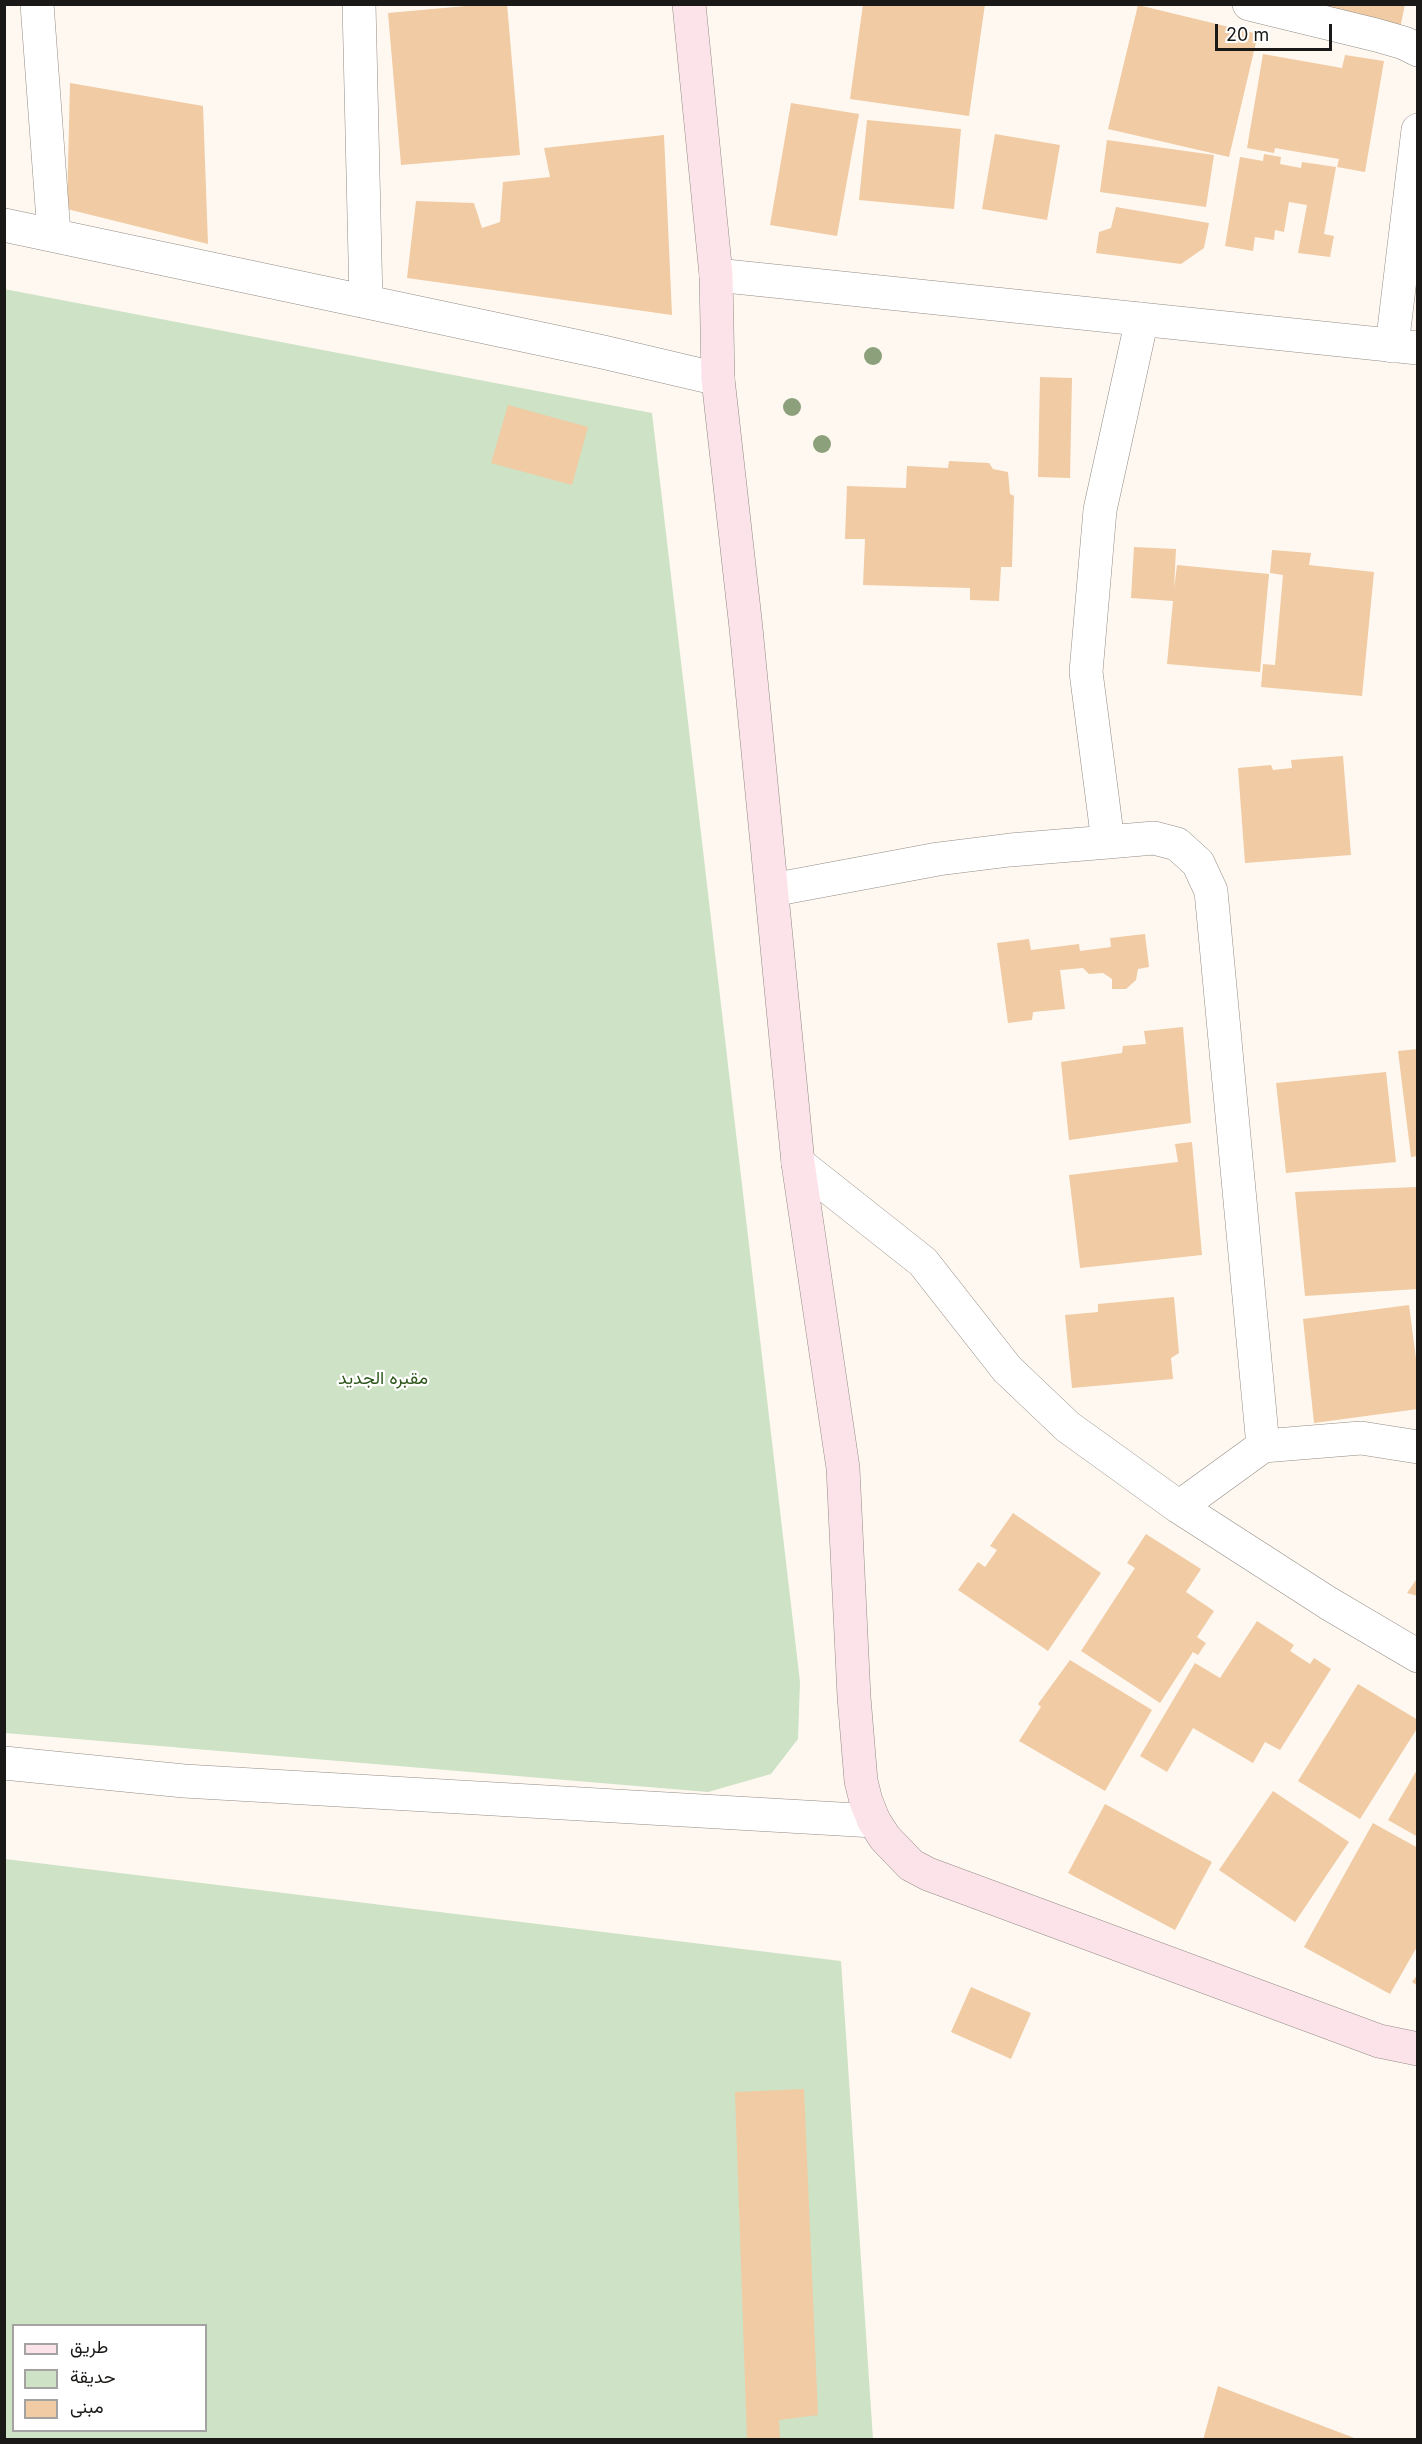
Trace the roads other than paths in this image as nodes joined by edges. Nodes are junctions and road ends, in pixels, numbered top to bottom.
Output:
1 (37, 4) edge
2 (359, 4) edge
3 (689, 4) edge
4 (1250, 4) edge
5 (1418, 50) edge
6 (1418, 130) edge
7 (4, 225) edge
8 (54, 234) junction
9 (716, 275) junction
10 (366, 301) junction
11 (1142, 319) junction
12 (1405, 347) edge
13 (718, 379) junction
14 (1108, 842) junction
15 (772, 890) junction
16 (798, 1162) junction
17 (1263, 1446) junction
18 (1418, 1447) edge
19 (1179, 1508) junction
20 (1418, 1656) edge
21 (4, 1763) edge
22 (874, 1821) junction
23 (1379, 2041) junction
24 (1418, 2049) edge
25 (1418, 2065) edge

1 - 8 street
2 - 10 street
3 - 9 main road
4 - 5 street
6 - 12 street
7 - 8 street
8 - 10 street
9 - 11 street
9 - 13 main road
10 - 13 street
11 - 12 street
11 - 14 street
13 - 15 main road
14 - 15 street
14 - 17 street
15 - 16 main road
16 - 19 street
16 - 22 main road
17 - 18 street
17 - 19 street
19 - 20 street
21 - 22 street
22 - 23 main road
23 - 24 main road
23 - 25 main road

